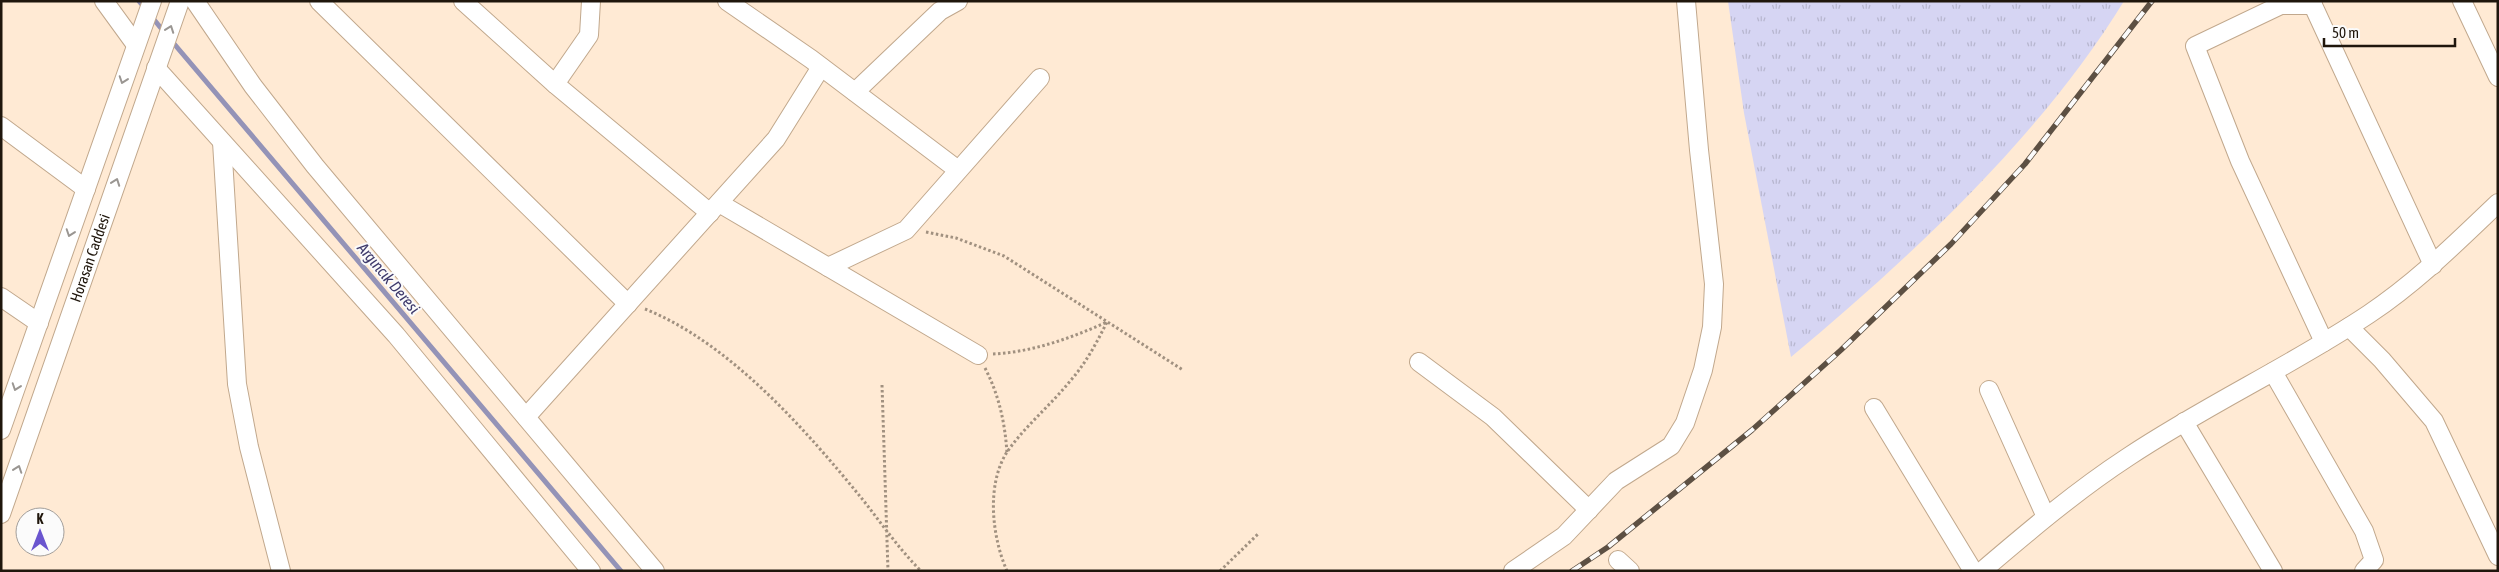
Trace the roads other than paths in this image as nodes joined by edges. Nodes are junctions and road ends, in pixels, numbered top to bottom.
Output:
1 (104, 1) edge
2 (152, 1) edge
3 (180, 1) edge
4 (196, 1) edge
5 (319, 1) edge
6 (463, 1) edge
7 (591, 1) edge
8 (727, 1) edge
9 (958, 1) edge
10 (1686, 1) edge
11 (2462, 1) edge
12 (2312, 3) edge
13 (136, 45) junction
14 (821, 67) junction
15 (156, 68) junction
16 (2498, 77) edge
17 (1040, 78) dead end
18 (554, 84) junction
19 (855, 92) junction
20 (1, 126) edge
21 (222, 142) junction
22 (958, 170) junction
23 (86, 189) junction
24 (2498, 203) edge
25 (715, 208) junction
26 (2433, 265) junction
27 (828, 267) junction
28 (1, 298) edge
29 (628, 304) junction
30 (39, 322) junction
31 (2349, 327) junction
32 (2324, 342) junction
33 (978, 355) road end
34 (1419, 362) dead end
35 (2273, 372) junction
36 (1989, 390) dead end
37 (1874, 408) dead end
38 (526, 417) junction
39 (2184, 422) junction
40 (1, 430) edge
41 (1590, 510) junction
42 (1, 514) edge
43 (2046, 517) junction
44 (2498, 556) edge
45 (2372, 567) edge
46 (281, 571) edge
47 (591, 571) edge
48 (655, 571) edge
49 (1513, 571) edge
50 (1973, 571) edge
51 (1982, 571) edge
52 (2273, 571) edge

1 - 13 street
2 - 13 street, Horasan Caddesi
15 -> 3 street, Horasan Caddesi
4 - 38 street
5 - 29 street
6 - 18 street
7 - 18 street
8 - 14 street
9 - 19 street
10 - 41 street
11 - 16 street
12 - 26 street
12 - 32 street
13 -> 23 street, Horasan Caddesi
14 - 19 street
14 - 25 street
15 - 21 street
42 -> 15 street, Horasan Caddesi
17 - 22 street
18 - 25 street
19 - 22 street
20 - 23 street
21 - 46 street
21 - 47 street
22 - 27 street
23 -> 30 street, Horasan Caddesi
24 - 26 street
25 - 27 street
25 - 29 street
26 - 31 street
27 - 33 street
28 - 30 street
29 - 38 street
30 -> 40 street, Horasan Caddesi
31 - 32 street
31 - 44 street
32 - 35 street
34 - 41 street
35 - 39 street
35 - 45 street
36 - 43 street
37 - 50 street
38 - 48 street
39 - 43 street
39 - 52 street
41 - 49 street
43 - 51 street

